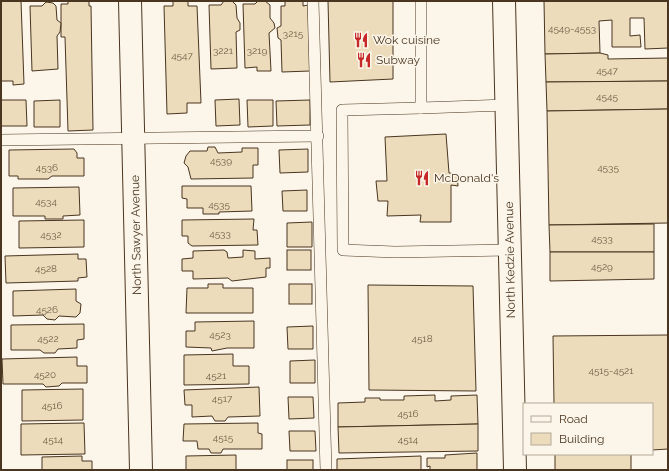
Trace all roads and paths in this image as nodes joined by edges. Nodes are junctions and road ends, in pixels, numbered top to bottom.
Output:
1 (130, 1) edge
2 (313, 1) edge
3 (421, 1) edge
4 (504, 1) edge
5 (507, 105) junction
6 (421, 108) junction
7 (318, 136) junction
8 (134, 138) junction
9 (1, 140) edge
10 (509, 250) junction
11 (141, 470) edge
12 (326, 470) edge
13 (515, 470) edge

1 - 8 main road, North Sawyer Avenue
2 - 7 lane
3 - 6 lane
4 - 5 main road, North Kedzie Avenue
5 - 6 lane
5 - 10 main road, North Kedzie Avenue
6 - 10 lane
7 - 8 lane
7 - 12 lane
8 - 9 lane
8 - 11 main road, North Sawyer Avenue
10 - 13 main road, North Kedzie Avenue

